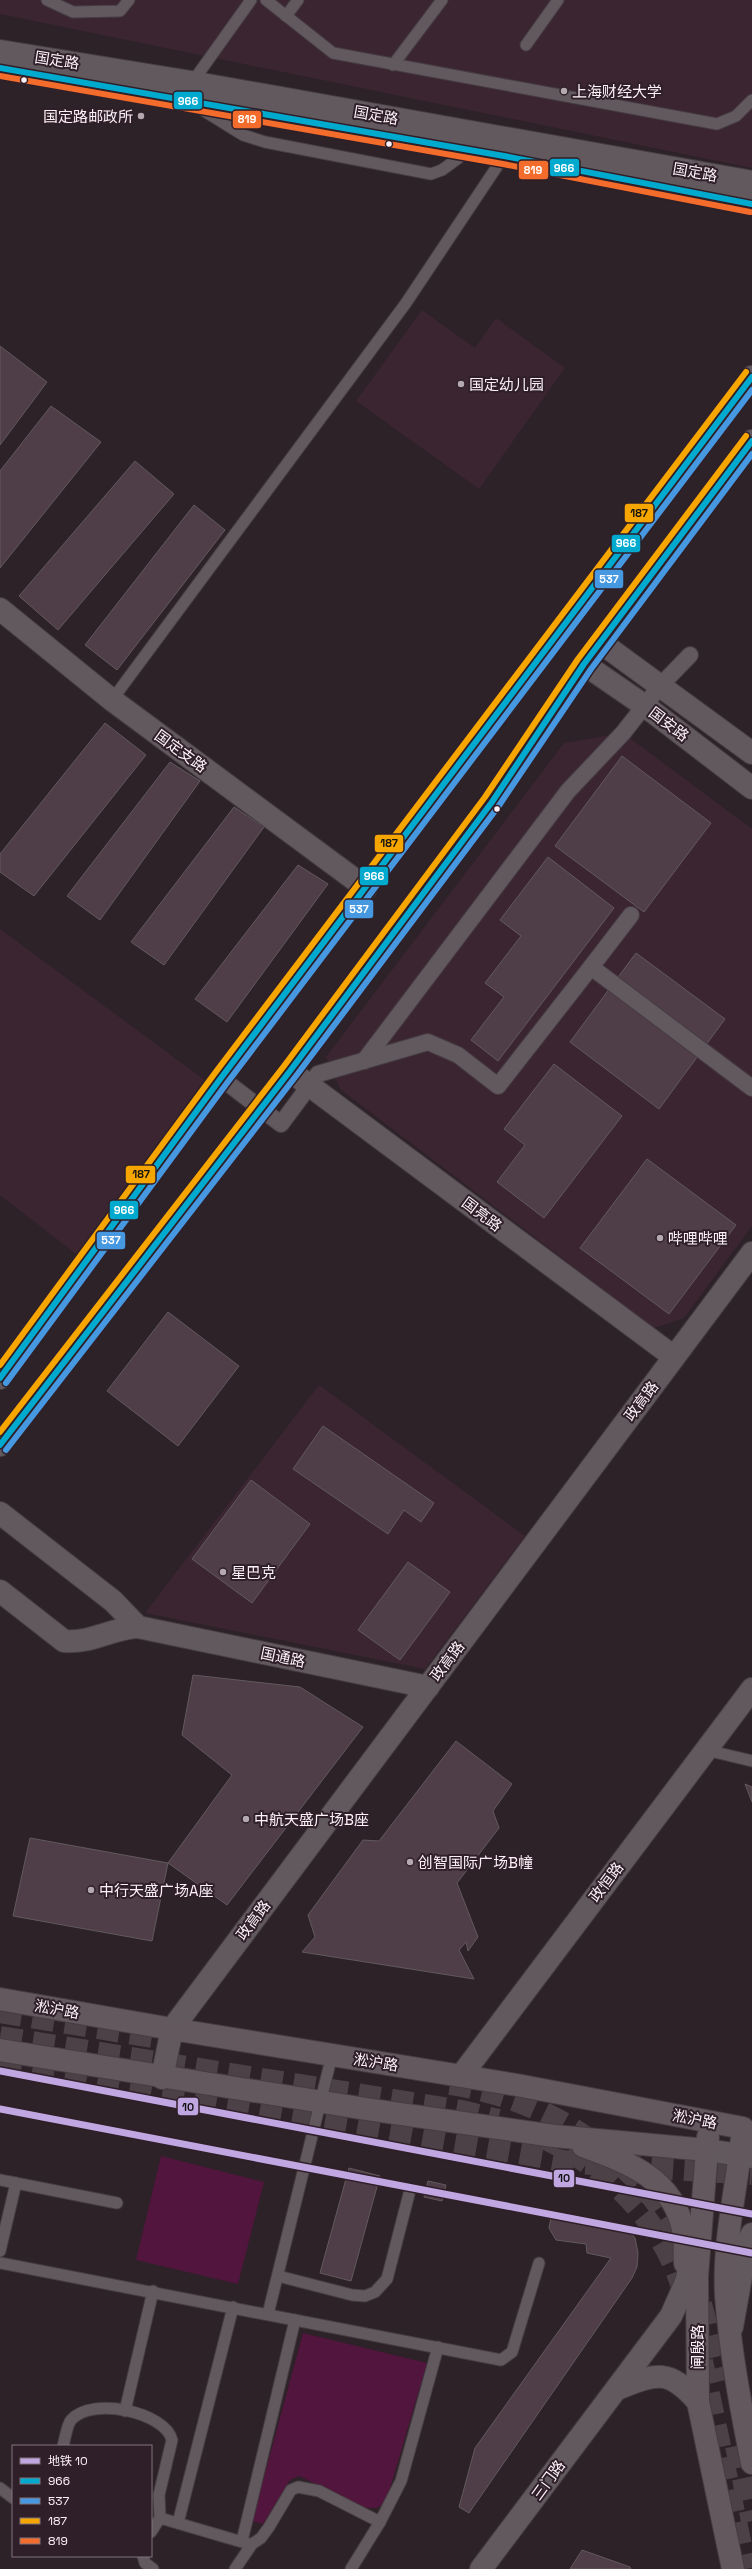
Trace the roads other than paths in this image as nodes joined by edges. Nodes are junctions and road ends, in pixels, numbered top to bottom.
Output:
1 (47, 0) edge
2 (129, 0) edge
3 (251, 0) edge
4 (266, 0) edge
5 (298, 0) edge
6 (442, 0) edge
7 (558, 0) edge
8 (286, 16) junction
9 (526, 45) dead end
10 (0, 51) edge
11 (394, 64) junction
12 (0, 68) edge
13 (189, 91) junction
14 (752, 100) edge
15 (468, 151) junction
16 (504, 156) junction
17 (752, 182) edge
18 (752, 204) edge
19 (752, 377) edge
20 (752, 441) edge
21 (0, 609) edge
22 (600, 642) junction
23 (690, 655) dead end
24 (584, 664) junction
25 (660, 686) junction
26 (112, 700) junction
27 (645, 706) junction
28 (752, 753) edge
29 (752, 788) edge
30 (366, 888) junction
31 (631, 915) dead end
32 (591, 967) junction
33 (364, 1061) junction
34 (290, 1070) junction
35 (221, 1078) junction
36 (310, 1086) junction
37 (752, 1088) edge
38 (261, 1108) junction
39 (752, 1253) edge
40 (674, 1357) junction
41 (0, 1378) edge
42 (0, 1445) edge
43 (0, 1513) edge
44 (0, 1591) edge
45 (138, 1627) junction
46 (428, 1687) junction
47 (752, 1689) edge
48 (706, 1750) junction
49 (752, 1761) edge
50 (0, 1998) edge
51 (172, 2029) junction
52 (0, 2050) edge
53 (332, 2055) junction
54 (461, 2076) junction
55 (162, 2078) junction
56 (320, 2101) junction
57 (709, 2122) junction
58 (748, 2129) edge
59 (554, 2136) junction
60 (707, 2150) junction
61 (746, 2156) edge
62 (0, 2180) edge
63 (16, 2183) junction
64 (409, 2194) dead end
65 (117, 2203) dead end
66 (700, 2225) junction
67 (752, 2234) edge
68 (0, 2251) edge
69 (0, 2263) edge
70 (539, 2263) dead end
71 (278, 2276) junction
72 (686, 2282) junction
73 (153, 2292) junction
74 (233, 2307) junction
75 (268, 2314) junction
76 (295, 2320) junction
77 (731, 2332) junction
78 (438, 2348) junction
79 (696, 2349) junction
80 (614, 2390) junction
81 (698, 2402) junction
82 (125, 2411) junction
83 (63, 2445) edge
84 (752, 2463) tunnel mouth
85 (0, 2488) edge
86 (155, 2494) edge
87 (12, 2497) edge
88 (160, 2518) junction
89 (380, 2522) junction
90 (178, 2523) junction
91 (152, 2530) edge
92 (247, 2543) junction
93 (143, 2557) edge
94 (153, 2569) edge
95 (235, 2569) edge
96 (351, 2569) edge
97 (481, 2569) edge
98 (733, 2569) edge

1 - 2 lane
3 - 13 lane
4 - 8 lane
5 - 8 lane
6 - 11 lane
7 - 9 lane
8 - 11 lane
10 - 13 street, 国定路
11 - 14 lane
12 - 13 street, 国定路
13 - 15 street, 国定路
13 - 15 lane
13 - 17 street, 国定路
15 - 16 street, 国定路
16 - 18 street, 国定路
16 - 26 lane
19 - 30 street
20 - 22 street
21 - 26 street, 国定支路
22 - 24 street
22 - 25 street, 国安路
23 - 25 street
24 - 27 street, 国安路
24 - 34 street
25 - 27 street
25 - 28 street, 国安路
26 - 30 street, 国定支路
27 - 29 street, 国安路
27 - 33 street
30 - 35 street
31 - 32 street
32 - 33 street
32 - 37 street
33 - 36 street
34 - 36 street, 国亮路
34 - 38 street
35 - 38 street
35 - 41 street
36 - 38 street
36 - 40 street, 国亮路
38 - 42 street
39 - 40 street, 政高路
40 - 46 street, 政高路
43 - 45 street
44 - 45 street, 国通路
45 - 46 street, 国通路
46 - 51 street, 政高路
47 - 48 street, 政恒路
48 - 49 lane
48 - 54 street, 政恒路
50 - 51 main road, 淞沪路
51 - 53 main road, 淞沪路
51 - 55 street, 政高路
52 - 55 main road, 淞沪路
53 - 54 main road, 淞沪路
53 - 56 lane
54 - 57 main road, 淞沪路
55 - 56 main road, 淞沪路
56 - 59 main road, 淞沪路
56 - 71 lane
57 - 58 main road, 淞沪路
57 - 60 main road, 闸殷路
58 - 61 main road
59 - 60 main road, 淞沪路
59 - 72 main road
60 - 61 street, 淞沪路
60 - 66 main road, 闸殷路
61 - 77 main road
62 - 63 lane
63 - 65 lane
63 - 68 lane
64 - 71 lane
66 - 72 street, 三门路
66 - 79 main road, 闸殷路
67 - 77 street
69 - 73 lane
70 - 78 lane
71 - 75 lane
72 - 79 main road
72 - 80 street, 三门路
73 - 74 lane
73 - 82 lane
74 - 75 lane
74 - 90 lane
75 - 76 lane
76 - 78 lane
76 - 92 lane
77 - 84 main road
78 - 89 lane
79 - 81 main road, 闸殷路
80 - 81 street
80 - 97 street, 三门路
81 - 98 main road, 闸殷路
82 - 83 lane
82 - 86 lane
85 - 87 lane
86 - 88 lane
88 - 90 lane
88 - 91 lane
89 - 92 lane
89 - 96 lane
90 - 92 lane
92 - 95 lane
93 - 94 lane

